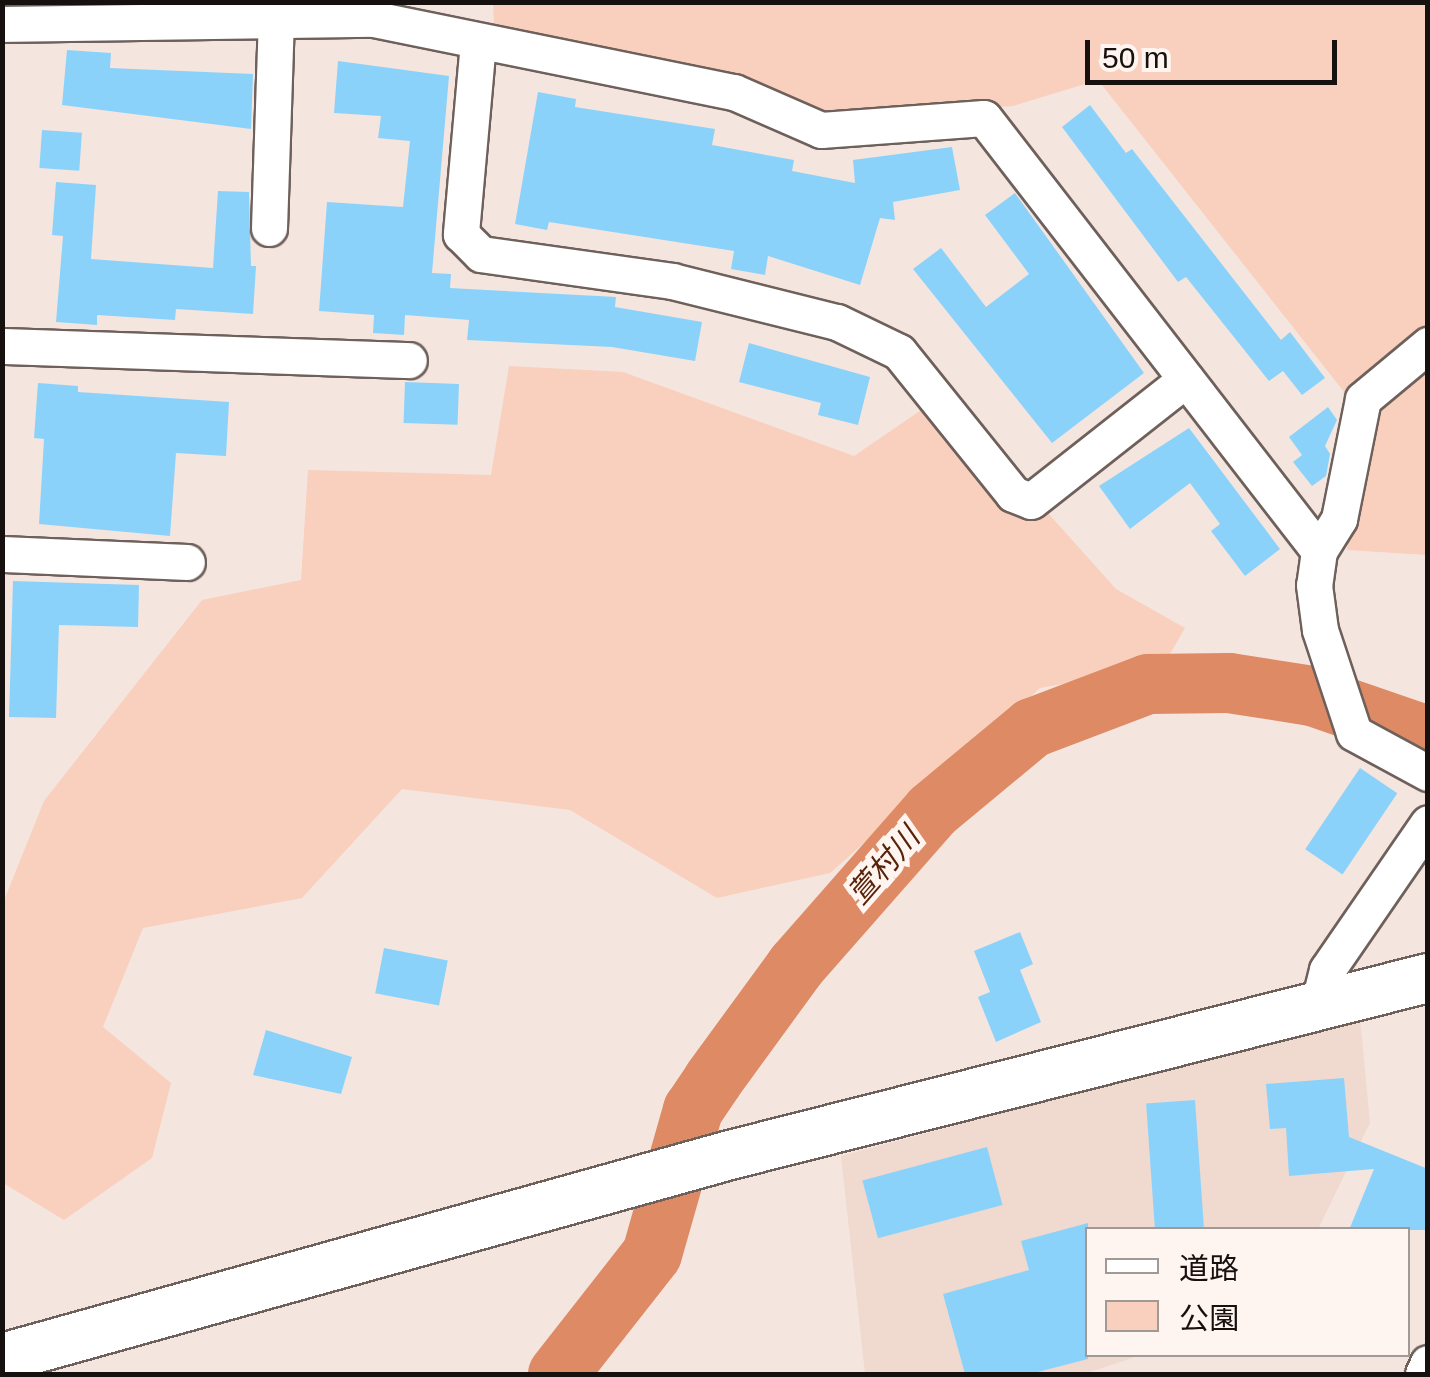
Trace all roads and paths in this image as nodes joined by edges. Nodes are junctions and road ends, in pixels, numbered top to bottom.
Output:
1 (374, 11) edge
2 (165, 12) edge
3 (276, 20) junction
4 (2, 24) edge
5 (478, 42) junction
6 (269, 228) dead end
7 (1428, 345) edge
8 (2, 346) edge
9 (410, 360) dead end
10 (1186, 379) junction
11 (1318, 551) junction
12 (2, 554) edge
13 (186, 562) dead end
14 (1428, 773) edge
15 (1428, 823) edge
16 (1428, 978) edge
17 (1318, 1006) junction
18 (2, 1358) edge

1 - 3 street
1 - 5 street
2 - 3 street
2 - 4 street
3 - 6 street
5 - 10 street
5 - 10 street
7 - 11 street
8 - 9 street
10 - 11 street
11 - 14 street
12 - 13 street
15 - 17 street
16 - 17 street
17 - 18 street

